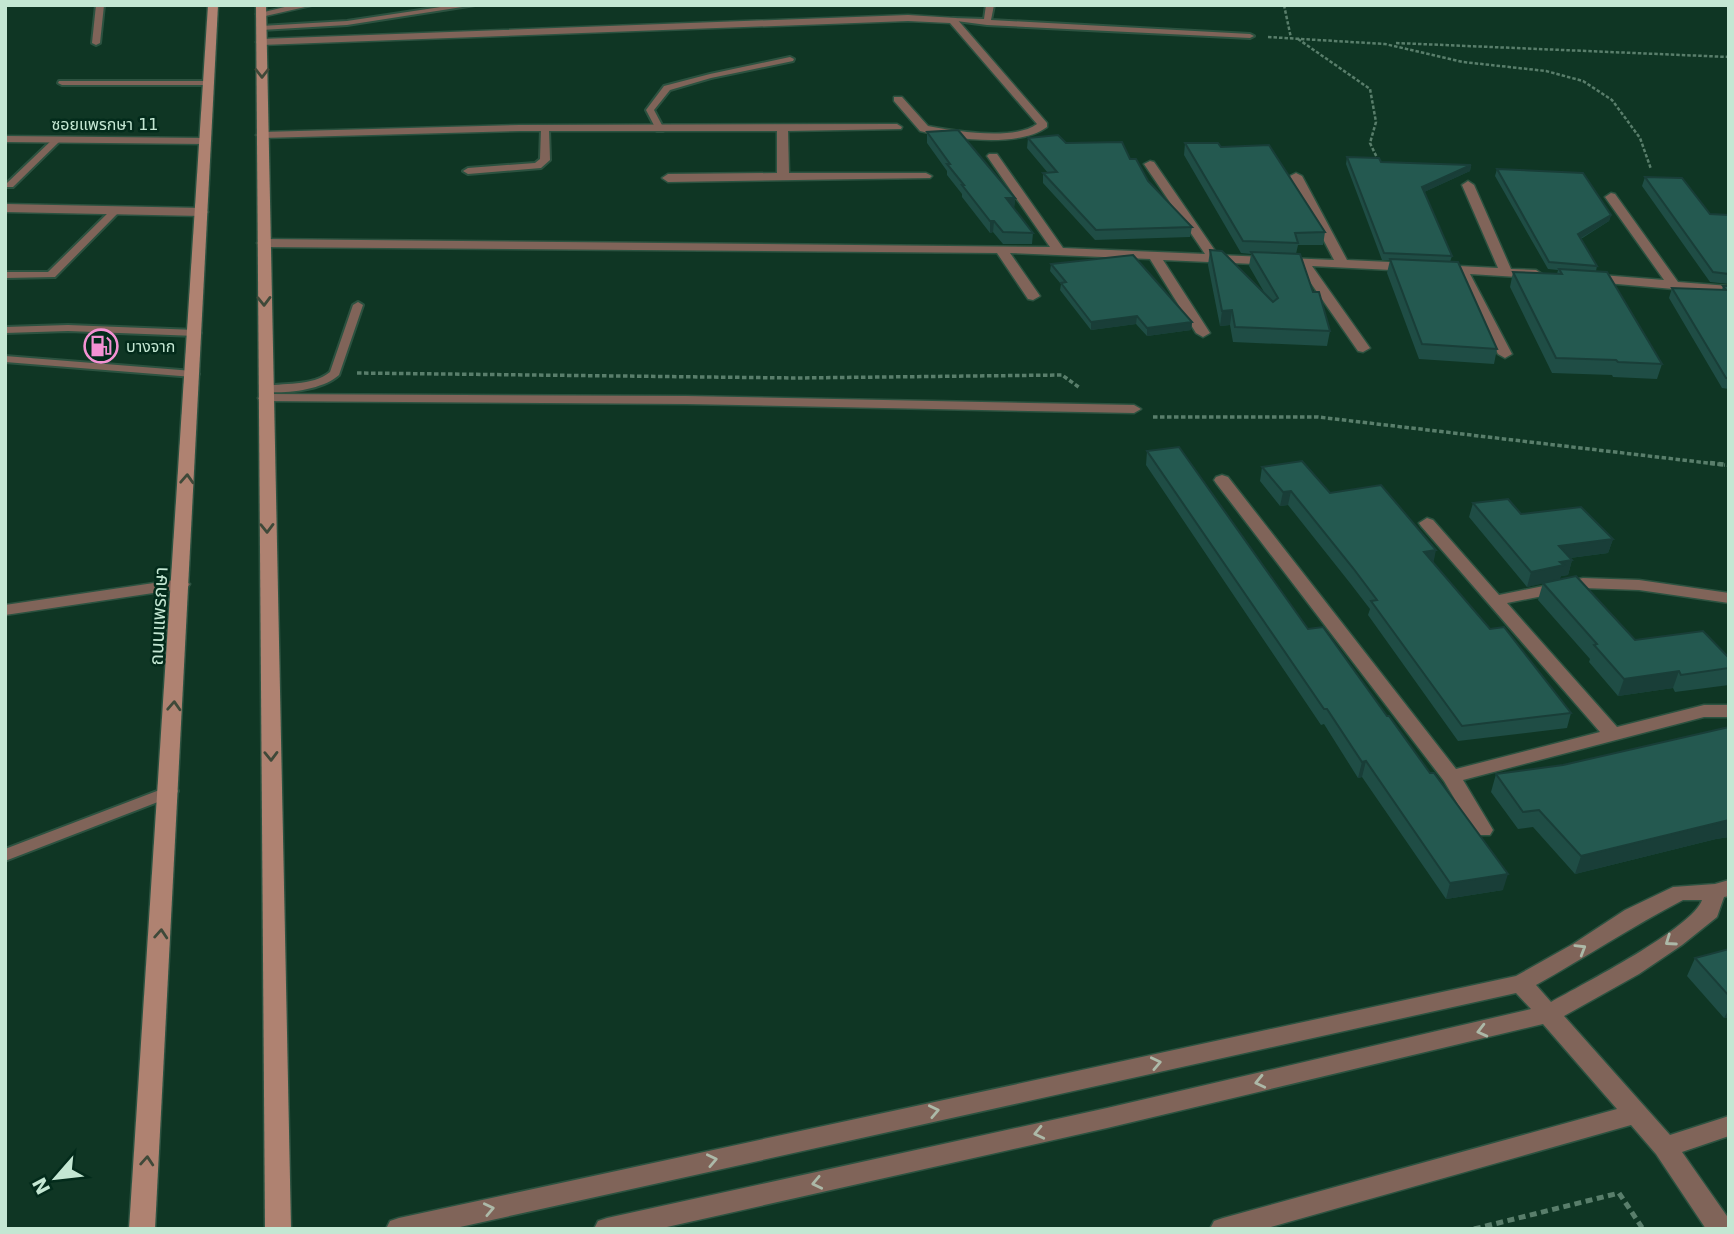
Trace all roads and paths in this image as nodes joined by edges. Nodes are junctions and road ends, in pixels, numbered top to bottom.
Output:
1 (100, 5) edge
2 (213, 5) edge
3 (309, 5) edge
4 (471, 5) edge
5 (990, 5) edge
6 (1284, 5) edge
7 (953, 20) junction
8 (261, 22) edge
9 (987, 23) junction
10 (1250, 36) joint
11 (1291, 38) junction
12 (1297, 39) junction
13 (1336, 41) junction
14 (96, 43) dead end
15 (1729, 57) edge
16 (790, 59) dead end
17 (62, 83) dead end
18 (208, 83) junction
19 (898, 99) dead end
20 (782, 128) junction
21 (897, 128) dead end
22 (545, 129) junction
23 (660, 129) junction
24 (262, 135) junction
25 (5, 139) edge
26 (57, 140) junction
27 (205, 141) junction
28 (993, 156) dead end
29 (1379, 162) edge
30 (1150, 164) dead end
31 (1651, 169) dead end
32 (468, 171) dead end
33 (783, 176) junction
34 (926, 176) dead end
35 (1296, 176) dead end
36 (668, 178) dead end
37 (10, 185) dead end
38 (1468, 186) dead end
39 (1611, 197) dead end
40 (5, 208) edge
41 (114, 211) junction
42 (202, 212) junction
43 (263, 243) junction
44 (1001, 249) junction
45 (1059, 251) junction
46 (1154, 255) junction
47 (1214, 258) junction
48 (1303, 263) junction
49 (1342, 263) junction
50 (1461, 271) junction
51 (1506, 272) junction
52 (5, 275) edge
53 (1546, 275) edge
54 (1572, 277) edge
55 (1673, 284) junction
56 (1729, 290) edge
57 (1032, 296) dead end
58 (358, 305) dead end
59 (5, 330) edge
60 (1203, 332) dead end
61 (196, 333) junction
62 (1363, 348) dead end
63 (1505, 354) dead end
64 (5, 359) edge
65 (193, 374) junction
66 (265, 393) junction
67 (1133, 409) dead end
68 (1222, 480) dead end
69 (1427, 523) dead end
70 (181, 584) junction
71 (1729, 598) edge
72 (1498, 600) junction
73 (5, 610) edge
74 (1729, 711) edge
75 (1613, 734) junction
76 (1451, 778) junction
77 (170, 791) junction
78 (1483, 830) dead end
79 (5, 855) edge
80 (1722, 890) edge
81 (1521, 983) junction
82 (1548, 1014) junction
83 (1637, 1112) junction
84 (1729, 1126) edge
85 (1665, 1147) junction
86 (142, 1229) edge
87 (278, 1229) edge
88 (399, 1229) edge
89 (607, 1229) edge
90 (1223, 1229) edge
91 (1474, 1229) edge
92 (1643, 1229) edge
93 (1721, 1229) edge

1 - 14 lane
2 - 18 main road, ถนนแพรกษา
3 - 8 street
4 - 8 lane
5 - 9 lane
6 - 11 path
7 - 8 street
7 - 9 lane
7 - 19 street
8 -> 24 main road
9 - 10 lane
10 - 11 path
11 - 12 path
12 - 13 path
12 - 29 path
13 - 15 path
13 - 31 path
16 - 23 lane
17 - 18 lane
18 - 27 main road, ถนนแพรกษา
20 - 21 street
20 - 23 street
20 - 33 street
22 - 23 street
22 - 24 street
22 - 32 lane
24 - 43 main road
25 - 26 street, ซอยแพรกษา 11
26 - 27 street, ซอยแพรกษา 11
26 - 37 lane
27 - 42 main road, ถนนแพรกษา
28 - 45 street
30 - 47 street
33 - 34 street
33 - 36 street
35 - 49 street
38 - 51 street
39 - 55 street
40 - 41 street
41 - 42 street
41 - 52 lane
42 - 61 main road, ถนนแพรกษา
43 - 44 street
43 -> 66 main road
44 - 45 street
44 - 57 street
45 - 46 street
46 - 47 street
46 - 60 street
47 - 48 street
48 - 49 street
48 - 62 street
49 - 50 street
50 - 51 street
50 - 63 street
51 - 53 street
54 - 55 street
55 - 56 street
58 - 66 lane
59 - 61 lane
61 - 65 main road, ถนนแพรกษา
64 - 65 lane
70 -> 65 main road, ถนนแพรกษา
66 - 67 street
66 -> 87 main road
68 - 76 street
69 - 72 street
70 - 73 street
77 -> 70 main road, ถนนแพรกษา
71 - 72 street
72 - 75 street
74 - 75 street
75 - 76 street
76 - 78 street
77 - 79 lane
86 -> 77 main road, ถนนแพรกษา
81 -> 80 street
80 -> 82 street
81 - 82 street
88 -> 81 street
82 - 83 street
82 -> 89 street
83 - 85 street
83 - 90 street
84 - 85 street
85 - 93 street
91 - 92 path

